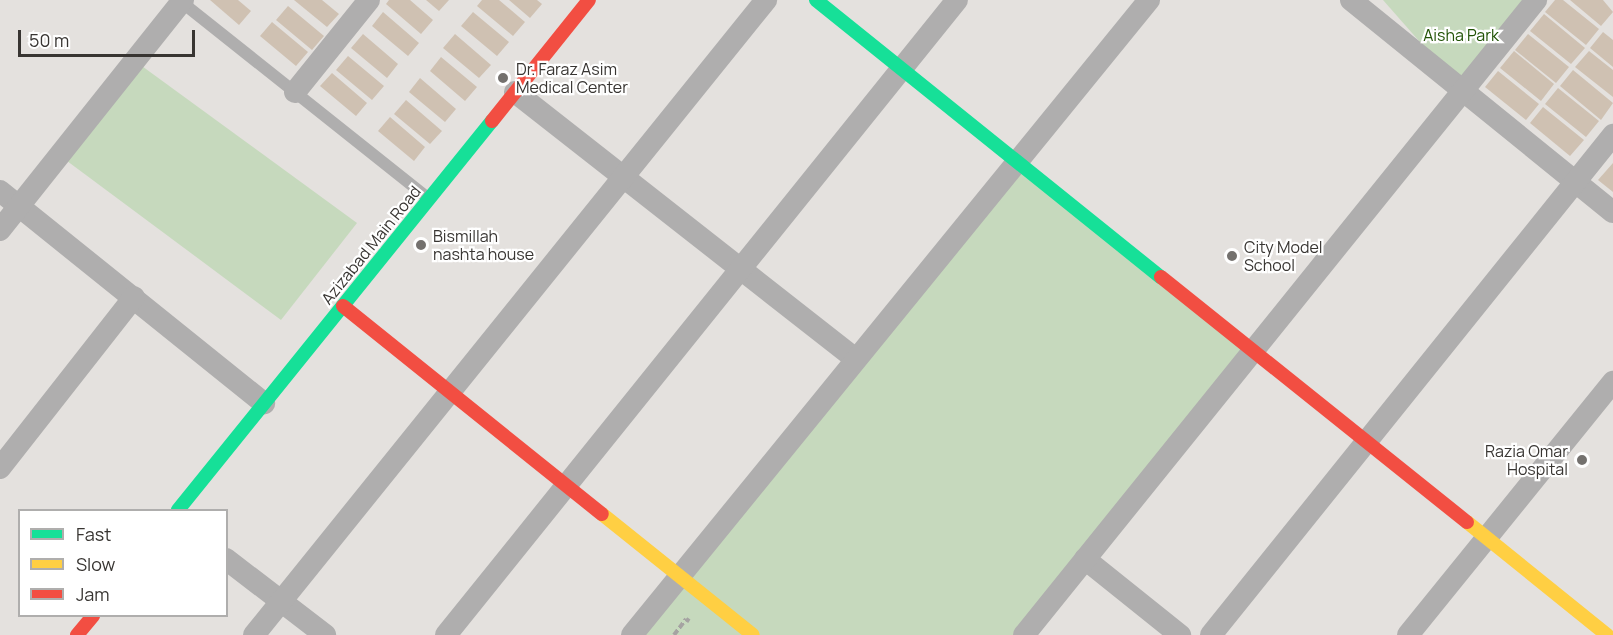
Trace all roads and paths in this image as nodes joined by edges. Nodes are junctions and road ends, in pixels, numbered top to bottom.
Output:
1 (369, 0) edge
2 (589, 0) edge
3 (766, 0) edge
4 (816, 0) edge
5 (957, 0) edge
6 (1149, 0) edge
7 (1351, 0) edge
8 (1536, 0) edge
9 (181, 1) edge
10 (901, 68) junction
11 (1463, 91) junction
12 (295, 92) junction
13 (515, 92) junction
14 (1613, 135) edge
15 (1017, 161) junction
16 (623, 177) junction
17 (1576, 181) junction
18 (0, 191) edge
19 (429, 199) junction
20 (19, 206) junction
21 (1613, 212) edge
22 (0, 230) edge
23 (740, 268) junction
24 (134, 297) junction
25 (343, 306) junction
26 (1253, 351) junction
27 (856, 359) junction
28 (1613, 381) edge
29 (450, 392) junction
30 (264, 403) junction
31 (1367, 441) junction
32 (0, 468) edge
33 (566, 485) junction
34 (179, 509) edge
35 (1487, 538) junction
36 (1086, 559) junction
37 (228, 561) edge
38 (680, 576) junction
39 (281, 601) junction
40 (91, 617) edge
41 (687, 620) dead end
42 (1592, 630) edge
43 (77, 635) edge
44 (254, 635) edge
45 (325, 635) edge
46 (446, 635) edge
47 (632, 635) edge
48 (674, 635) edge
49 (753, 635) edge
50 (1024, 635) edge
51 (1180, 635) edge
52 (1211, 635) edge
53 (1408, 635) edge

1 - 12 street
2 - 13 street, Azizabad Main Road
3 - 16 street
4 - 10 street
5 - 10 street
6 - 15 street
7 - 11 street
8 - 11 street
9 - 12 lane
9 - 20 street
10 - 15 street
10 - 23 street
11 - 17 street
11 - 26 street
12 - 19 lane
13 - 16 street
13 - 19 street, Azizabad Main Road
14 - 17 street
15 - 26 street
15 - 27 street
16 - 23 street
16 - 29 street
17 - 21 street
17 - 31 street
18 - 20 street
19 - 25 street, Azizabad Main Road
20 - 22 street
20 - 24 street
23 - 27 street
23 - 33 street
24 - 30 street
24 - 32 street
25 - 29 street
25 - 30 street, Azizabad Main Road
26 - 31 street
26 - 36 street
27 - 38 street
28 - 35 street
29 - 33 street
29 - 39 street
30 - 34 street, Azizabad Main Road
31 - 35 street
31 - 52 street
33 - 38 street
33 - 46 street
35 - 42 street
35 - 53 street
36 - 50 street
36 - 51 street
37 - 39 street
38 - 47 street
38 - 49 street
39 - 44 street
39 - 45 street
40 - 43 street
41 - 48 path

